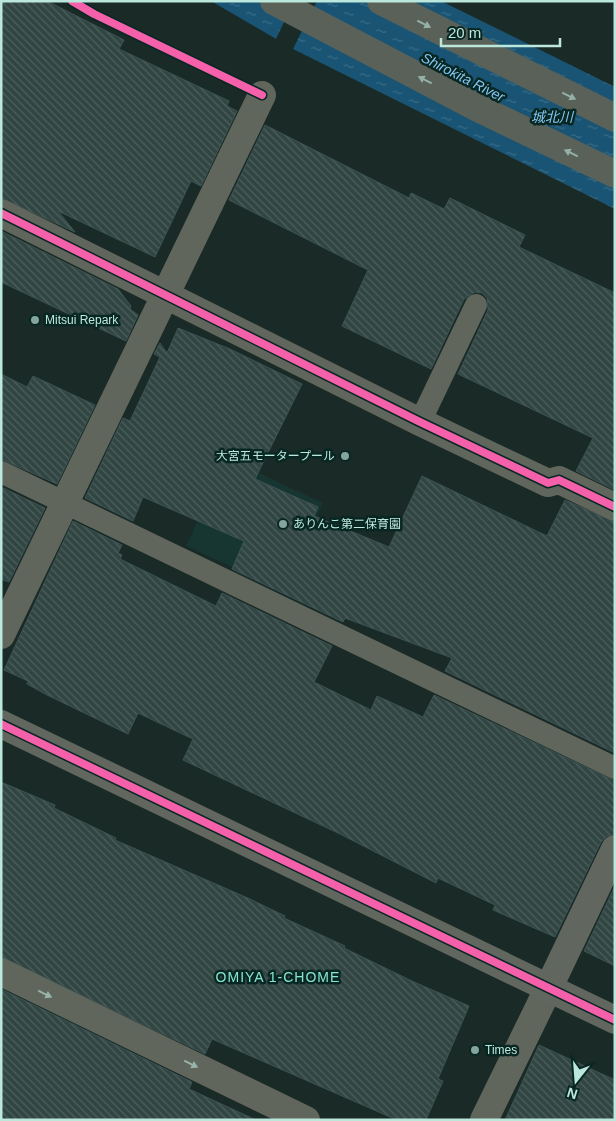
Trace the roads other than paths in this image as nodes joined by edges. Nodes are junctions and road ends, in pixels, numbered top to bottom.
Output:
1 (274, 1) edge
2 (381, 1) edge
3 (262, 95) dead end
4 (615, 118) edge
5 (615, 174) edge
6 (1, 213) edge
7 (166, 293) junction
8 (476, 305) dead end
9 (420, 422) junction
10 (1, 472) edge
11 (64, 502) junction
12 (615, 507) edge
13 (1, 634) edge
14 (1, 724) edge
15 (615, 768) edge
16 (615, 848) edge
17 (1, 972) edge
18 (549, 987) junction
19 (615, 1020) edge
20 (306, 1120) edge
21 (484, 1120) edge

5 -> 1 highway
2 -> 4 highway
3 - 7 street
6 - 7 street
7 - 9 street
7 - 11 street
8 - 9 lane
9 - 12 street
10 - 11 lane
11 - 13 street
11 - 15 lane
14 - 18 street
16 - 18 street
17 -> 20 street
18 - 19 street
18 - 21 street

